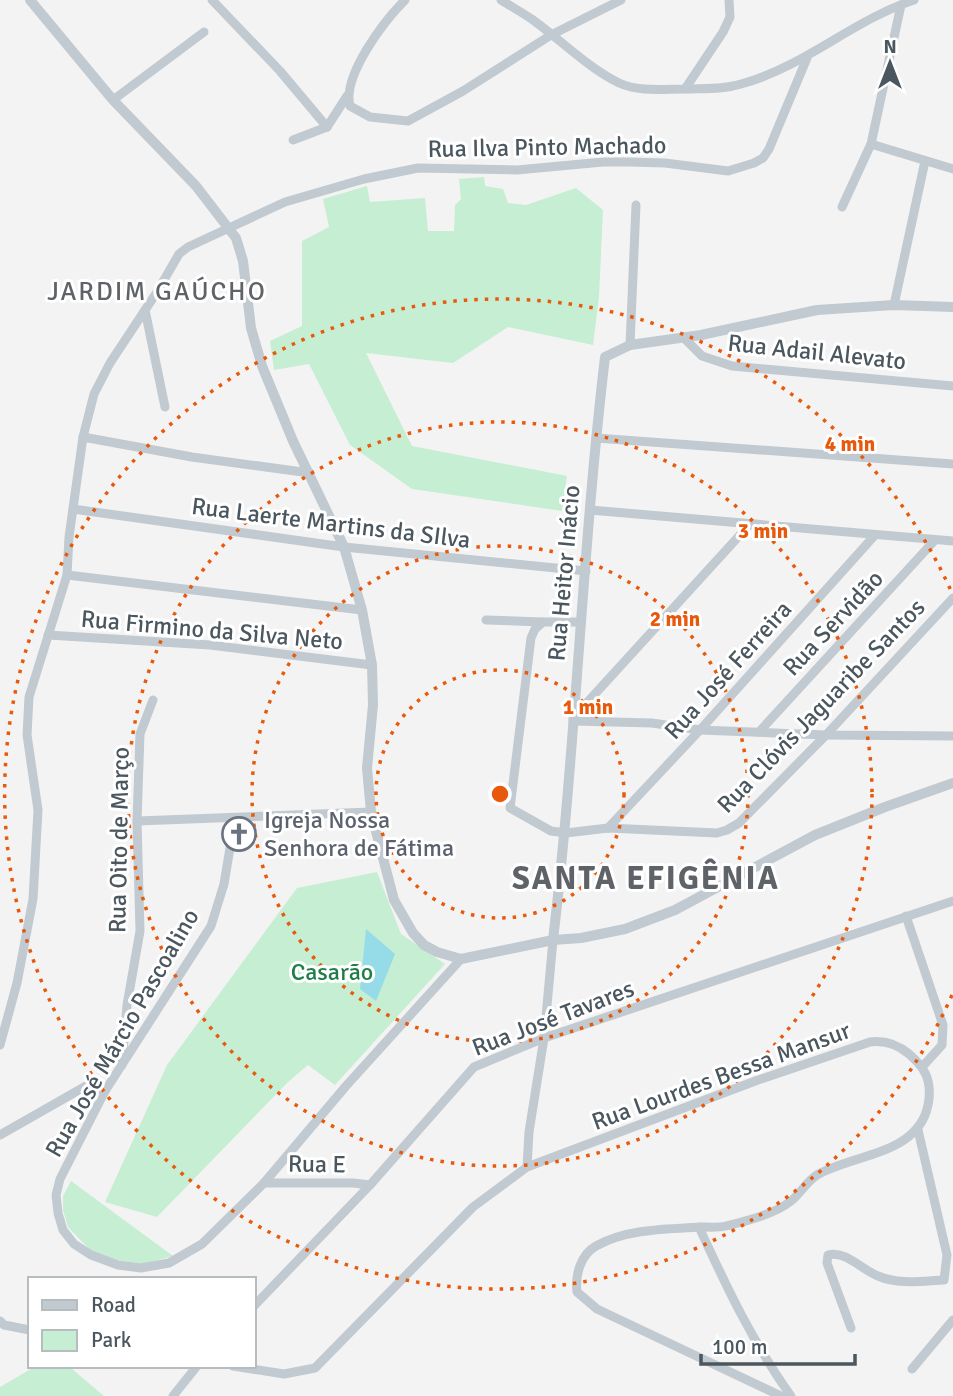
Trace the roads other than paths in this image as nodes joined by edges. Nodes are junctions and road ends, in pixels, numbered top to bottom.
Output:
1 (30, 0) edge
2 (212, 0) edge
3 (404, 0) edge
4 (501, 0) edge
5 (729, 0) edge
6 (914, 0) edge
7 (614, 2) edge
8 (901, 5) junction
9 (204, 32) dead end
10 (551, 35) junction
11 (807, 58) junction
12 (685, 89) junction
13 (113, 100) junction
14 (349, 101) junction
15 (327, 127) junction
16 (293, 140) dead end
17 (871, 144) junction
18 (925, 161) junction
19 (953, 169) edge
20 (636, 205) dead end
21 (842, 207) dead end
22 (229, 227) junction
23 (894, 305) junction
24 (953, 307) edge
25 (145, 310) junction
26 (684, 338) junction
27 (630, 345) junction
28 (953, 386) edge
29 (165, 407) dead end
30 (83, 437) junction
31 (596, 438) junction
32 (953, 464) edge
33 (310, 473) junction
34 (73, 509) junction
35 (590, 510) junction
36 (750, 524) junction
37 (875, 535) junction
38 (935, 540) junction
39 (953, 541) edge
40 (344, 547) junction
41 (586, 571) junction
42 (67, 575) junction
43 (953, 598) edge
44 (362, 610) junction
45 (486, 620) dead end
46 (543, 622) junction
47 (581, 622) junction
48 (48, 635) junction
49 (372, 665) junction
50 (153, 700) dead end
51 (573, 720) junction
52 (700, 730) junction
53 (759, 732) junction
54 (826, 735) junction
55 (953, 736) edge
56 (953, 783) edge
57 (371, 811) junction
58 (235, 818) junction
59 (137, 821) junction
60 (608, 828) junction
61 (566, 833) junction
62 (953, 901) edge
63 (906, 916) junction
64 (554, 940) junction
65 (461, 960) junction
66 (544, 1038) junction
67 (0, 1045) edge
68 (121, 1066) junction
69 (923, 1066) junction
70 (105, 1091) junction
71 (918, 1130) junction
72 (0, 1135) edge
73 (527, 1167) junction
74 (264, 1183) junction
75 (370, 1185) junction
76 (699, 1227) junction
77 (949, 1281) edge
78 (256, 1304) edge
79 (953, 1320) edge
80 (4, 1323) edge
81 (850, 1328) dead end
82 (28, 1330) edge
83 (0, 1336) edge
84 (195, 1368) edge
85 (246, 1368) edge
86 (912, 1369) dead end
87 (173, 1396) edge
88 (780, 1396) edge
89 (791, 1396) edge

1 - 13 street
2 - 15 street
3 - 14 street
4 - 10 street
5 - 12 street
6 - 8 street
7 - 10 street
8 - 11 street
8 - 17 street
9 - 13 street
10 - 12 street
10 - 14 street
11 - 12 street
11 - 22 street, Rua Ilva Pinto Machado
13 - 22 street
14 - 15 street
15 - 16 street
17 - 18 street
17 - 21 street
18 - 19 street
18 - 23 street
20 - 27 street
22 - 25 street, Rua Ilva Pinto Machado
22 - 33 street
23 - 24 street
23 - 26 street
25 - 29 street
25 - 30 street, Rua Ilva Pinto Machado
26 - 27 street
26 - 28 street, Rua Adail Alevato
27 - 31 street, Rua Heitor Inácio
30 - 33 street
30 - 34 street, Rua Ilva Pinto Machado
31 - 32 street
31 - 35 street, Rua Heitor Inácio
33 - 40 street
34 - 40 street, Rua Laerte Martins da SIlva
34 - 42 street, Rua Ilva Pinto Machado
35 - 36 street
35 - 41 street, Rua Heitor Inácio
36 - 37 street
36 - 51 street
37 - 38 street
37 - 52 street, Rua José Ferreira
38 - 39 street
38 - 53 street, Rua Servidão
40 - 41 street, Rua Laerte Martins da SIlva
40 - 44 street
41 - 47 street, Rua Heitor Inácio
42 - 44 street
42 - 48 street, Rua Ilva Pinto Machado
43 - 54 street, Rua Clóvis Jaguaribe Santos
44 - 49 street
45 - 46 street
46 - 47 street
46 - 61 street, Rua Clóvis Jaguaribe Santos
47 - 51 street, Rua Heitor Inácio
48 - 49 street, Rua Firmino da Silva Neto
48 - 67 street, Rua Ilva Pinto Machado
49 - 57 street
50 - 59 street, Rua Oito de Março
51 - 52 street
51 - 61 street, Rua Heitor Inácio
52 - 53 street
52 - 60 street, Rua José Ferreira
53 - 54 street
54 - 55 street
54 - 60 street, Rua Clóvis Jaguaribe Santos
56 - 64 street
57 - 58 street
57 - 65 street
58 - 59 street
58 - 68 street, Rua José Márcio Pascoalino
59 - 68 street, Rua Oito de Março
60 - 61 street, Rua Clóvis Jaguaribe Santos
61 - 64 street, Rua Heitor Inácio
62 - 63 street, Rua José Tavares
63 - 66 street, Rua José Tavares
63 - 69 street
64 - 65 street
64 - 66 street, Rua Heitor Inácio
65 - 74 street, Rua José Márcio Pascoalino
66 - 73 street, Rua Heitor Inácio
66 - 75 street, Rua José Tavares
68 - 70 street, Rua José Márcio Pascoalino
69 - 71 street
69 - 73 street, Rua Lourdes Bessa Mansur
70 - 72 street
70 - 74 street, Rua José Márcio Pascoalino
71 - 76 street
71 - 77 street
73 - 85 street, Rua Lourdes Bessa Mansur
74 - 75 street, Rua E
75 - 78 street, Rua José Tavares
76 - 88 street
76 - 89 street
77 - 81 street
79 - 86 street
80 - 82 street
80 - 83 street
84 - 87 street

